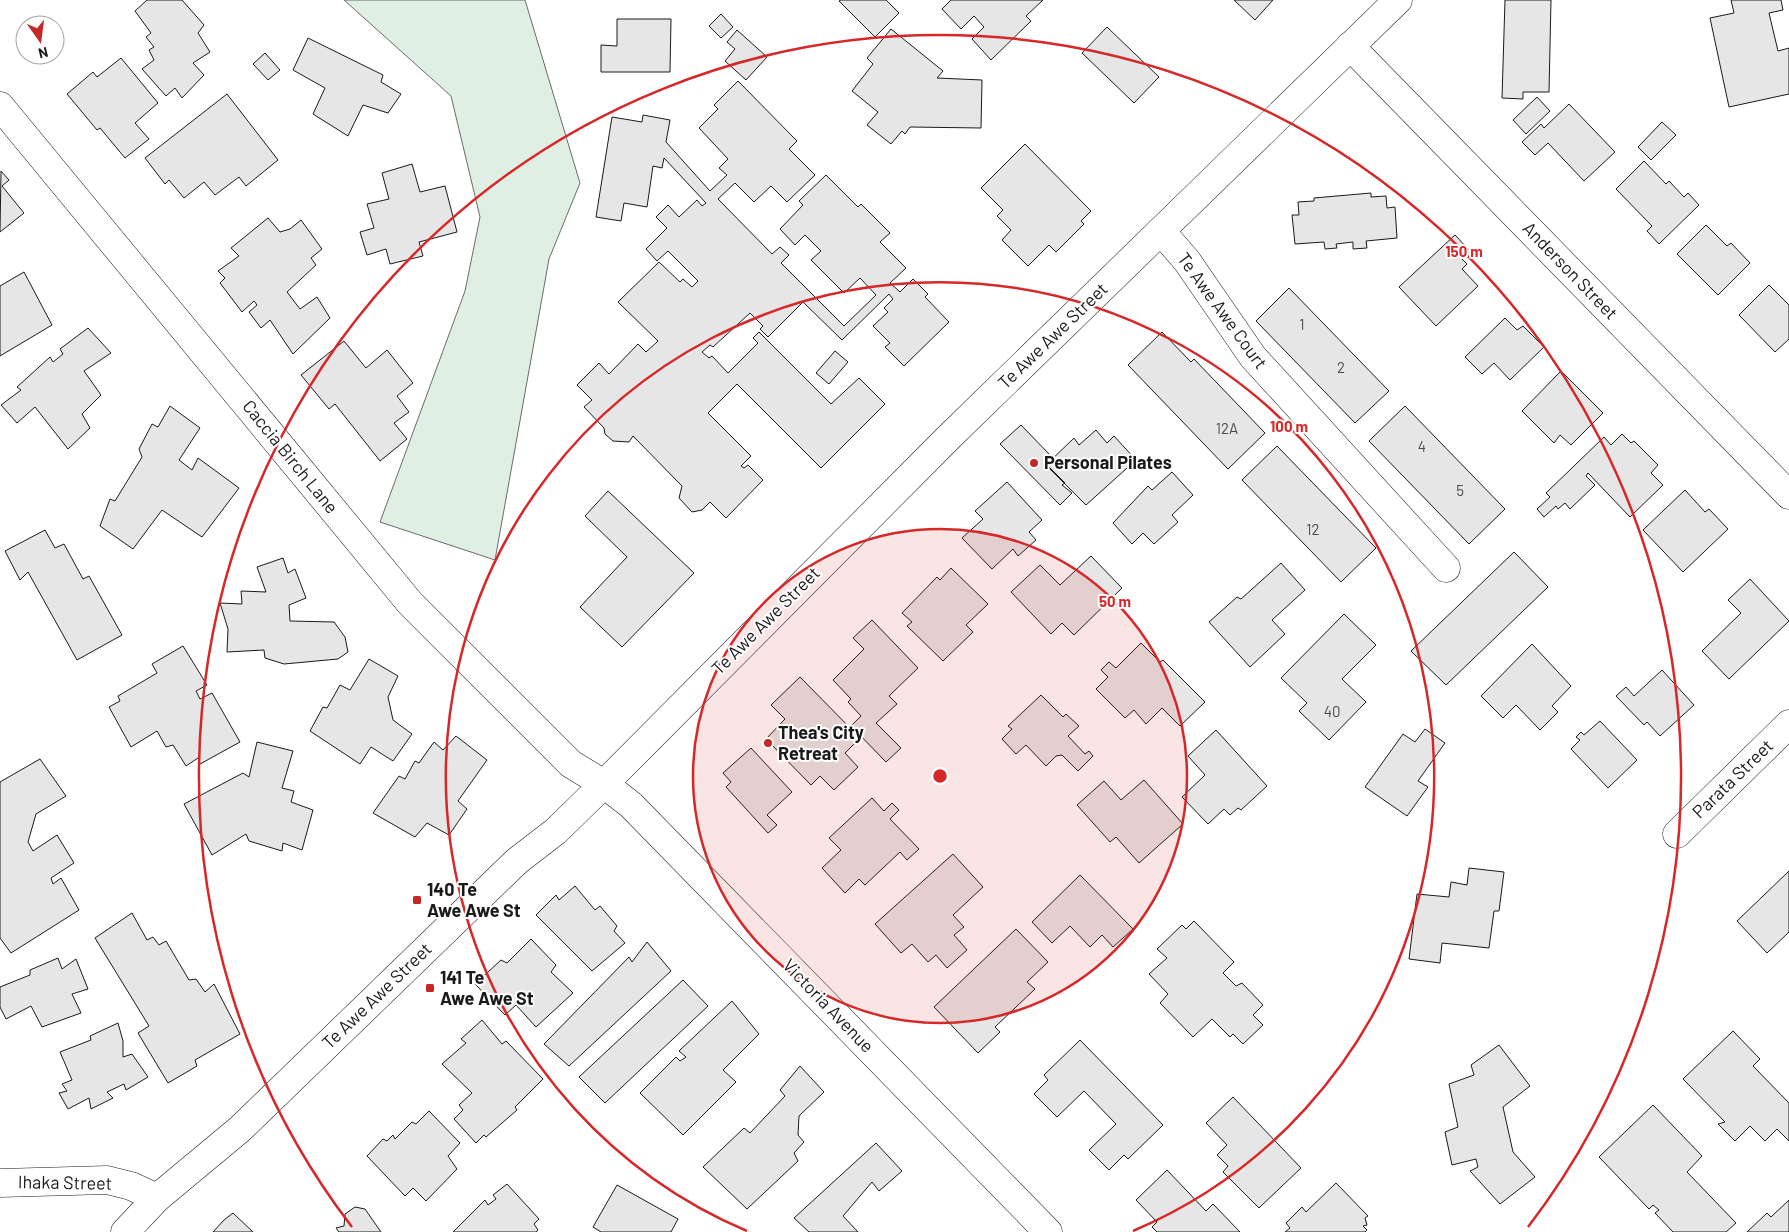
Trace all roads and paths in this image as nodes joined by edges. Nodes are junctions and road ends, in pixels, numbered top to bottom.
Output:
1 (1398, 0) edge
2 (1350, 46) junction
3 (0, 106) edge
4 (1161, 231) junction
5 (1789, 495) edge
6 (1446, 568) dead end
7 (1789, 724) edge
8 (604, 784) junction
9 (1678, 834) dead end
10 (0, 1183) edge
11 (157, 1198) junction
12 (125, 1232) edge
13 (1048, 1232) edge

1 - 2 street, Te Awe Awe Street
2 - 4 street, Te Awe Awe Street
2 - 5 street, Anderson Street
3 - 8 street, Caccia Birch Lane
4 - 6 street, Te Awe Awe Court
4 - 8 street, Te Awe Awe Street
7 - 9 street, Parata Street
8 - 11 street, Te Awe Awe Street
8 - 13 street, Victoria Avenue
10 - 11 street, Ihaka Street
11 - 12 street, Te Awe Awe Street

